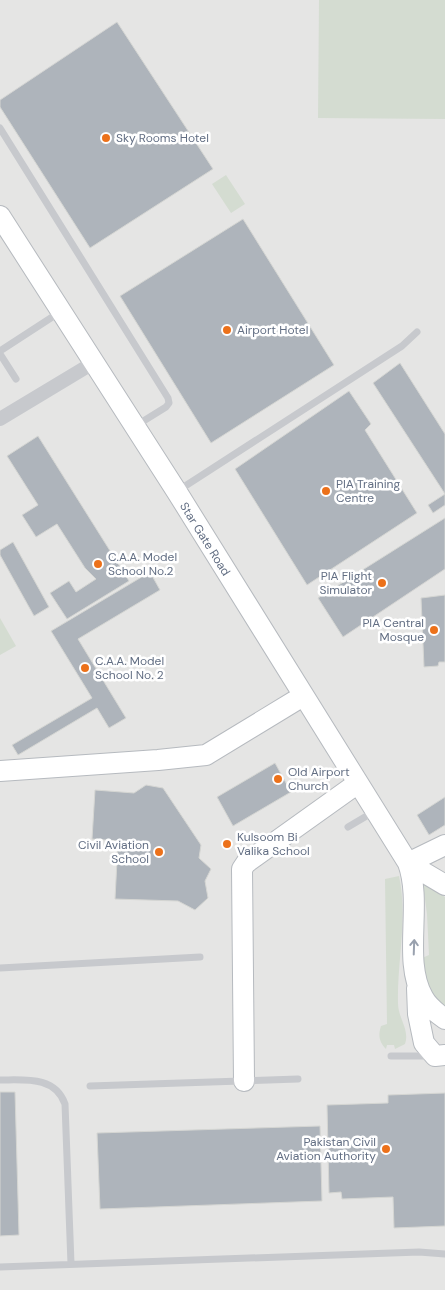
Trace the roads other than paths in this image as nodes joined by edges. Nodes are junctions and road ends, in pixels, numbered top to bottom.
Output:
1 (0, 128) edge
2 (0, 216) edge
3 (61, 312) junction
4 (417, 332) dead end
5 (0, 353) edge
6 (93, 363) junction
7 (16, 379) dead end
8 (0, 419) edge
9 (134, 426) junction
10 (176, 492) junction
11 (303, 696) junction
12 (0, 771) edge
13 (358, 783) junction
14 (375, 811) junction
15 (348, 827) dead end
16 (445, 845) edge
17 (445, 857) edge
18 (408, 863) junction
19 (445, 885) edge
20 (200, 957) dead end
21 (0, 968) edge
22 (417, 984) junction
23 (445, 1019) edge
24 (440, 1055) edge
25 (391, 1056) dead end
26 (298, 1079) dead end
27 (0, 1080) edge
28 (244, 1081) junction
29 (90, 1086) dead end
30 (445, 1254) edge
31 (71, 1264) junction
32 (0, 1267) edge

1 - 9 lane
2 - 3 street, Star Gate Road
3 - 5 lane
3 - 6 street, Star Gate Road
4 - 10 lane
5 - 7 lane
6 - 8 street
6 - 9 street, Star Gate Road
9 - 10 street, Star Gate Road
10 - 11 street, Star Gate Road
11 - 12 street
11 - 13 street, Star Gate Road
13 - 14 street, Star Gate Road
13 - 28 street
14 - 15 lane
14 - 18 street, Star Gate Road
16 - 18 street
17 - 18 street
18 - 19 street
22 -> 18 street
20 - 21 lane
22 - 23 street
22 - 24 street
24 - 25 lane
26 - 28 lane
27 - 31 lane
28 - 29 lane
30 - 31 lane
31 - 32 lane

